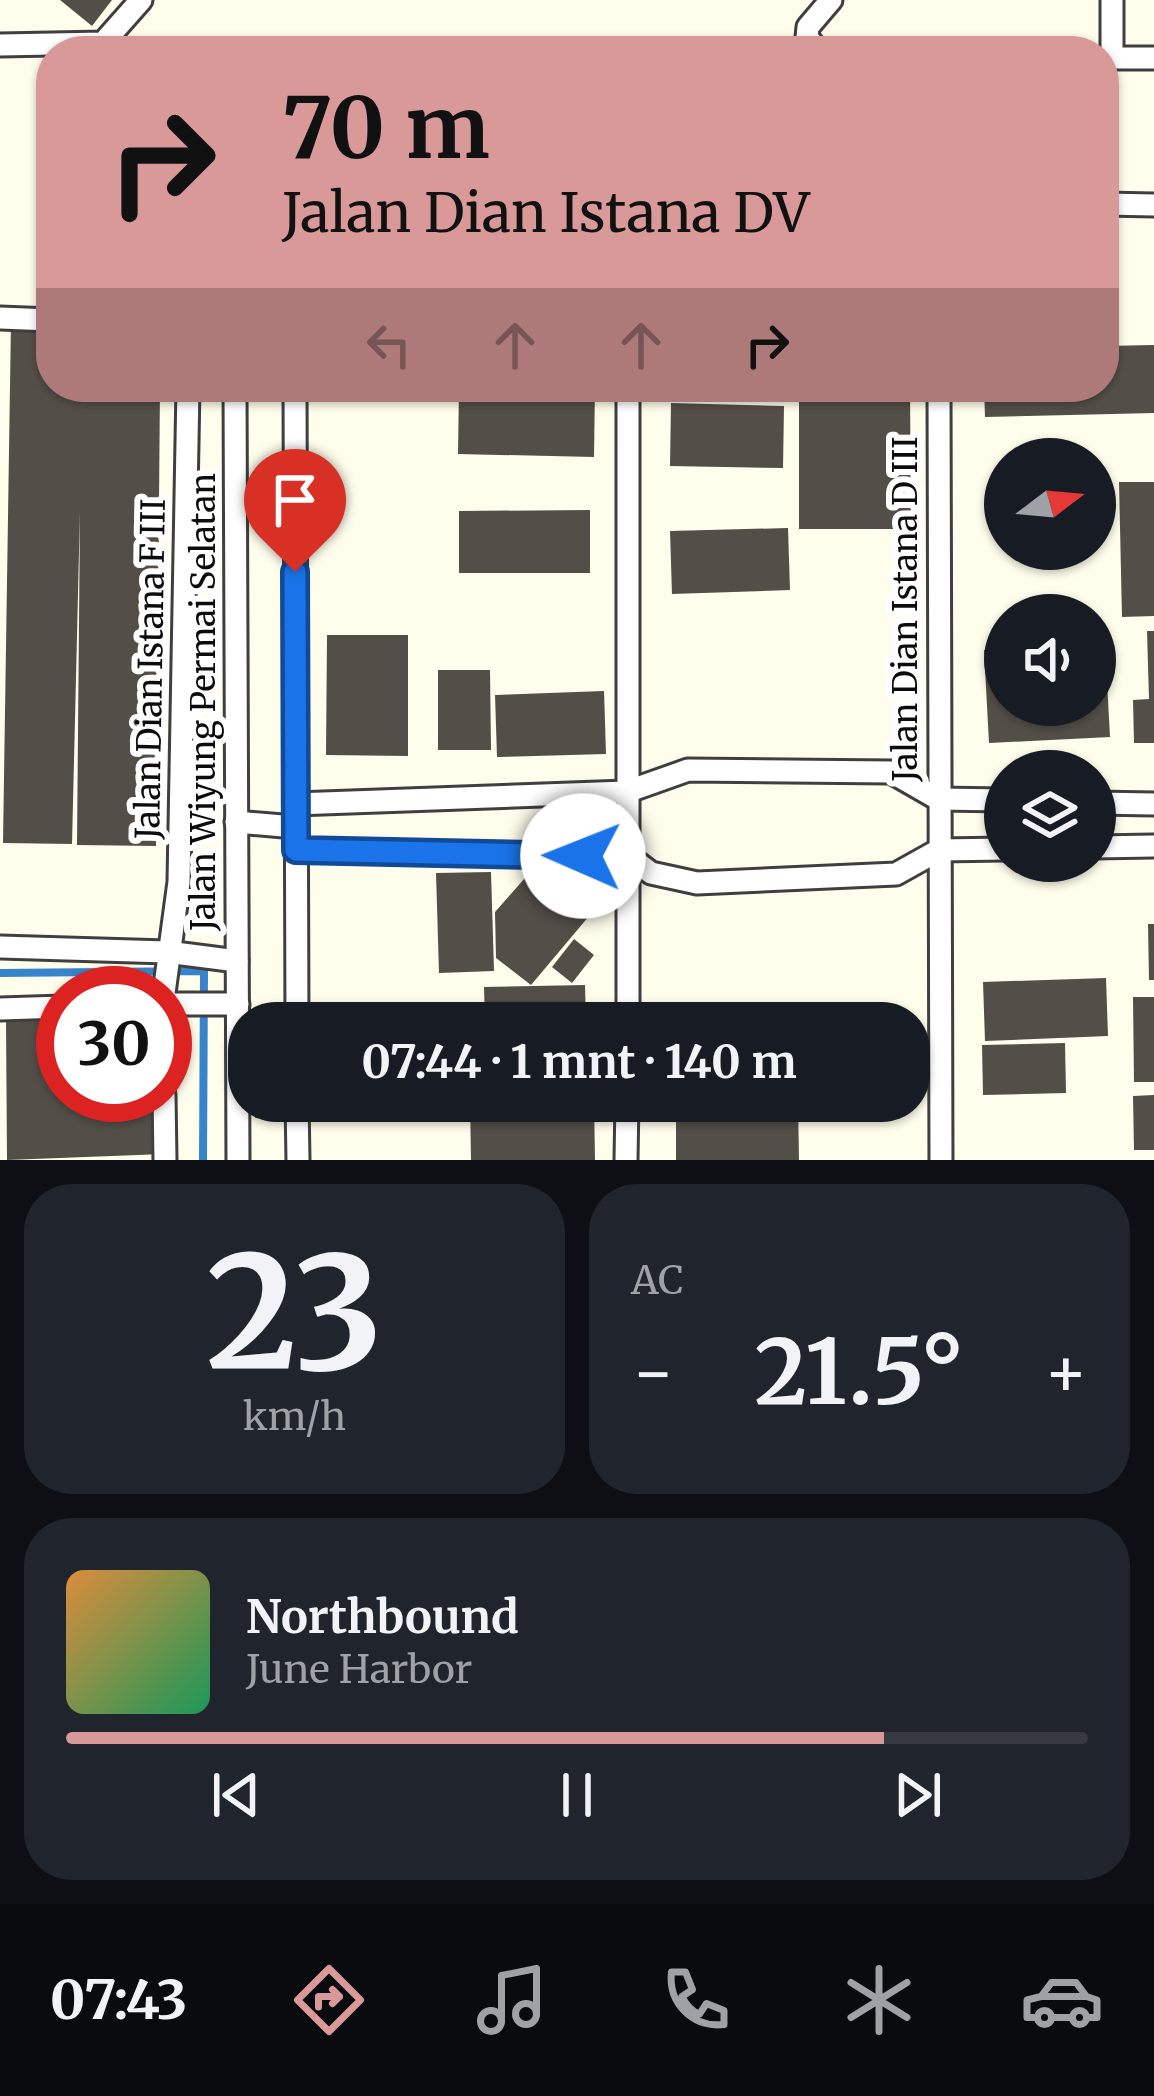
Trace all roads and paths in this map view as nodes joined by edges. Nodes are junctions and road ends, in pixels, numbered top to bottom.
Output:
1 (141, 0) edge
2 (831, 0) edge
3 (1112, 0) edge
4 (112, 36) edge
5 (811, 36) edge
6 (1110, 36) edge
7 (0, 45) edge
8 (36, 45) edge
9 (1119, 58) edge
10 (1154, 58) edge
11 (1119, 204) edge
12 (1154, 205) edge
13 (0, 318) edge
14 (36, 319) edge
15 (188, 402) edge
16 (235, 402) edge
17 (295, 402) edge
18 (628, 402) edge
19 (939, 402) edge
20 (626, 792) junction
21 (938, 799) junction
22 (984, 800) edge
23 (1116, 803) edge
24 (1154, 804) edge
25 (236, 822) junction
26 (295, 827) junction
27 (1154, 846) edge
28 (1116, 847) edge
29 (984, 849) edge
30 (939, 850) junction
31 (630, 857) junction
32 (0, 947) edge
33 (167, 955) junction
34 (237, 961) junction
35 (168, 966) edge
36 (192, 1001) edge
37 (230, 1002) edge
38 (297, 1002) edge
39 (628, 1002) edge
40 (228, 1004) edge
41 (36, 1008) edge
42 (0, 1009) edge
43 (164, 1122) edge
44 (236, 1122) edge
45 (297, 1122) edge
46 (627, 1122) edge
47 (165, 1160) edge
48 (238, 1160) edge
49 (298, 1160) edge
50 (626, 1160) edge
51 (941, 1160) edge

1 - 4 street
2 - 5 street
3 - 6 street
7 - 8 street
9 - 10 street
11 - 12 street
13 - 14 street
15 - 33 street, Jalan Dian Istana F III
16 - 25 street, Jalan Wiyung Permai Selatan
17 - 26 street
18 - 20 street
19 - 21 street, Jalan Dian Istana D III
20 - 21 street, Jalan Dian Istana D III
20 - 26 street, Jalan Dian Istana D III
20 - 31 street
21 - 22 street
21 - 30 street
23 - 24 street
25 - 26 street
25 - 34 street, Jalan Wiyung Permai Selatan
26 - 31 street
26 - 38 street
27 - 28 street
29 - 30 street
30 - 31 street
30 - 51 street
31 - 39 street
32 - 33 street
33 - 34 street
33 - 35 street, Jalan Dian Istana F III
34 - 37 street, Jalan Wiyung Permai Selatan
36 - 40 street
41 - 42 street
43 - 47 street
44 - 48 street, Jalan Wiyung Permai Selatan
45 - 49 street
46 - 50 street

